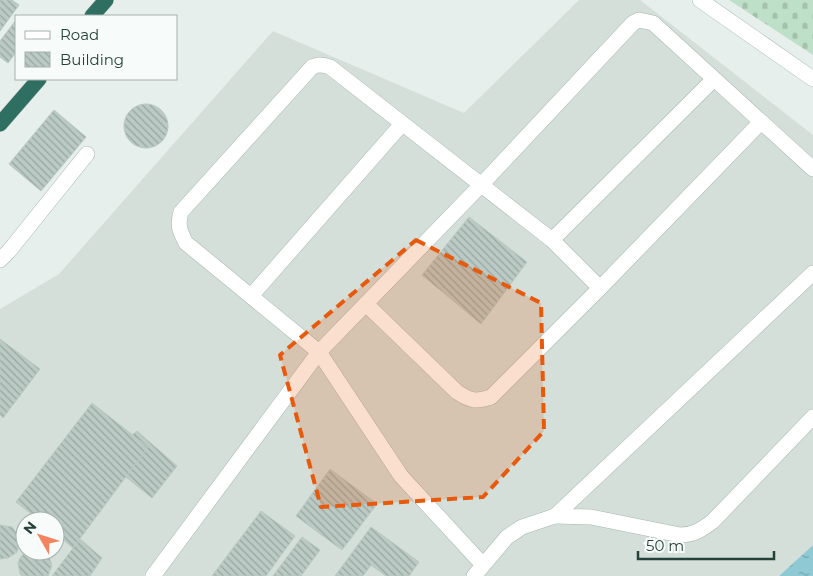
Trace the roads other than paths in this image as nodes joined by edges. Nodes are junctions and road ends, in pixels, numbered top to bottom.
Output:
1 (106, 0) edge
2 (700, 0) edge
3 (93, 15) edge
4 (813, 78) edge
5 (37, 80) edge
6 (713, 80) junction
7 (761, 122) junction
8 (0, 124) edge
9 (402, 124) junction
10 (87, 154) dead end
11 (813, 169) edge
12 (481, 185) junction
13 (552, 240) junction
14 (0, 260) edge
15 (813, 274) edge
16 (600, 288) junction
17 (251, 296) junction
18 (366, 304) junction
19 (319, 352) junction
20 (813, 417) edge
21 (555, 516) junction
22 (479, 570) edge
23 (153, 576) edge

1 - 3 highway
2 - 4 street
5 - 8 highway
6 - 7 street
6 - 12 street
6 - 13 street
7 - 11 street
7 - 16 street
9 - 12 street
9 - 17 street
9 - 17 street
10 - 14 street
12 - 13 street
12 - 18 street
13 - 16 street
15 - 21 street
16 - 18 street
17 - 19 street
18 - 19 street
19 - 22 street
19 - 23 street
20 - 21 street
21 - 22 street

